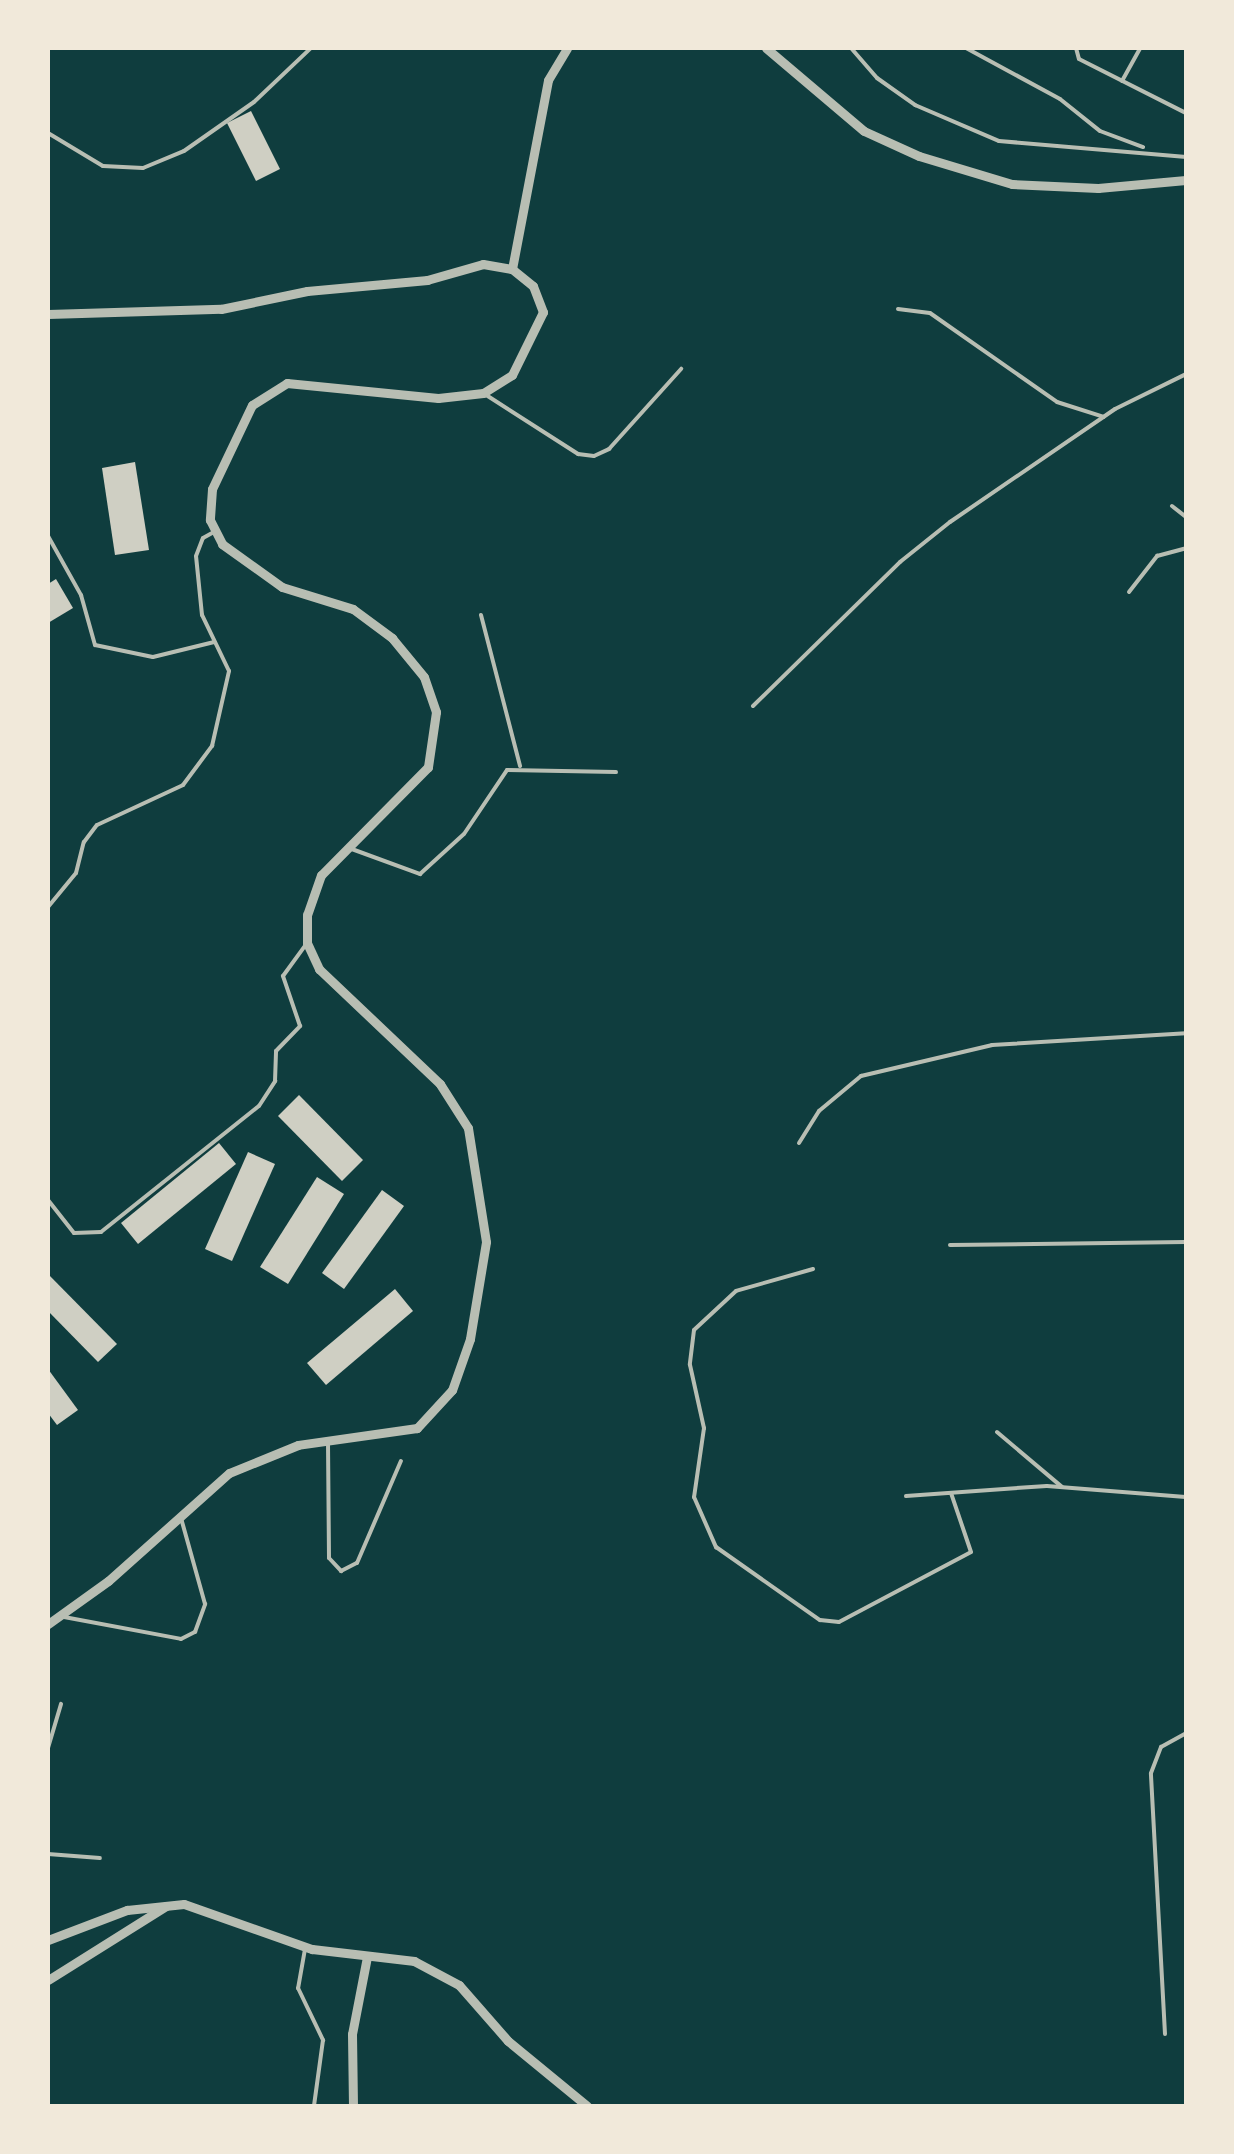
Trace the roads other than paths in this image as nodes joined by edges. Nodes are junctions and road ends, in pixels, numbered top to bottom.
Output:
1 (311, 48) edge
2 (567, 48) edge
3 (766, 48) edge
4 (850, 48) edge
5 (966, 48) edge
6 (1076, 48) edge
7 (1140, 48) edge
8 (1122, 81) junction
9 (1186, 96) edge
10 (1186, 115) edge
11 (48, 133) edge
12 (1147, 150) junction
13 (1186, 157) edge
14 (1186, 178) edge
15 (512, 269) junction
16 (898, 309) dead end
17 (48, 314) edge
18 (681, 369) dead end
19 (1186, 374) edge
20 (482, 393) junction
21 (1104, 417) junction
22 (1172, 506) dead end
23 (1186, 516) edge
24 (214, 532) junction
25 (48, 536) edge
26 (1186, 548) edge
27 (1129, 592) dead end
28 (481, 614) dead end
29 (214, 642) junction
30 (754, 706) dead end
31 (520, 766) junction
32 (616, 772) dead end
33 (350, 848) junction
34 (48, 907) edge
35 (48, 929) edge
36 (307, 943) junction
37 (48, 961) edge
38 (1186, 1034) edge
39 (799, 1143) dead end
40 (48, 1200) edge
41 (1186, 1242) edge
42 (950, 1245) dead end
43 (814, 1269) dead end
44 (998, 1432) dead end
45 (328, 1442) junction
46 (401, 1461) dead end
47 (1062, 1487) junction
48 (951, 1492) junction
49 (906, 1496) dead end
50 (1186, 1497) edge
51 (180, 1514) junction
52 (62, 1616) junction
53 (48, 1624) edge
54 (61, 1704) dead end
55 (1186, 1733) edge
56 (48, 1748) edge
57 (48, 1854) edge
58 (100, 1858) dead end
59 (168, 1904) junction
60 (48, 1940) edge
61 (306, 1947) junction
62 (367, 1957) junction
63 (48, 1980) edge
64 (1165, 2034) dead end
65 (314, 2106) edge
66 (353, 2106) edge
67 (587, 2106) edge

1 - 11 lane
2 - 15 street
3 - 14 street
4 - 12 lane
5 - 12 lane
6 - 8 lane
7 - 8 lane
8 - 10 lane
9 - 10 lane
12 - 13 lane
15 - 17 street
15 - 20 street
16 - 21 lane
18 - 20 lane
19 - 21 lane
20 - 24 street
21 - 30 lane
22 - 23 lane
24 - 29 lane
24 - 33 street
25 - 29 lane
26 - 27 lane
28 - 31 lane
29 - 34 lane
31 - 32 lane
31 - 33 lane
33 - 36 street
35 - 37 lane
36 - 40 lane
36 - 45 street
38 - 39 lane
41 - 42 lane
43 - 48 lane
44 - 47 lane
45 - 46 lane
45 - 51 street
47 - 48 lane
47 - 50 lane
48 - 49 lane
51 - 52 street
51 - 52 lane
52 - 53 street
54 - 56 lane
55 - 64 lane
57 - 58 lane
59 - 60 street
59 - 61 street
59 - 63 street
61 - 62 street
61 - 65 lane
62 - 66 street
62 - 67 street

